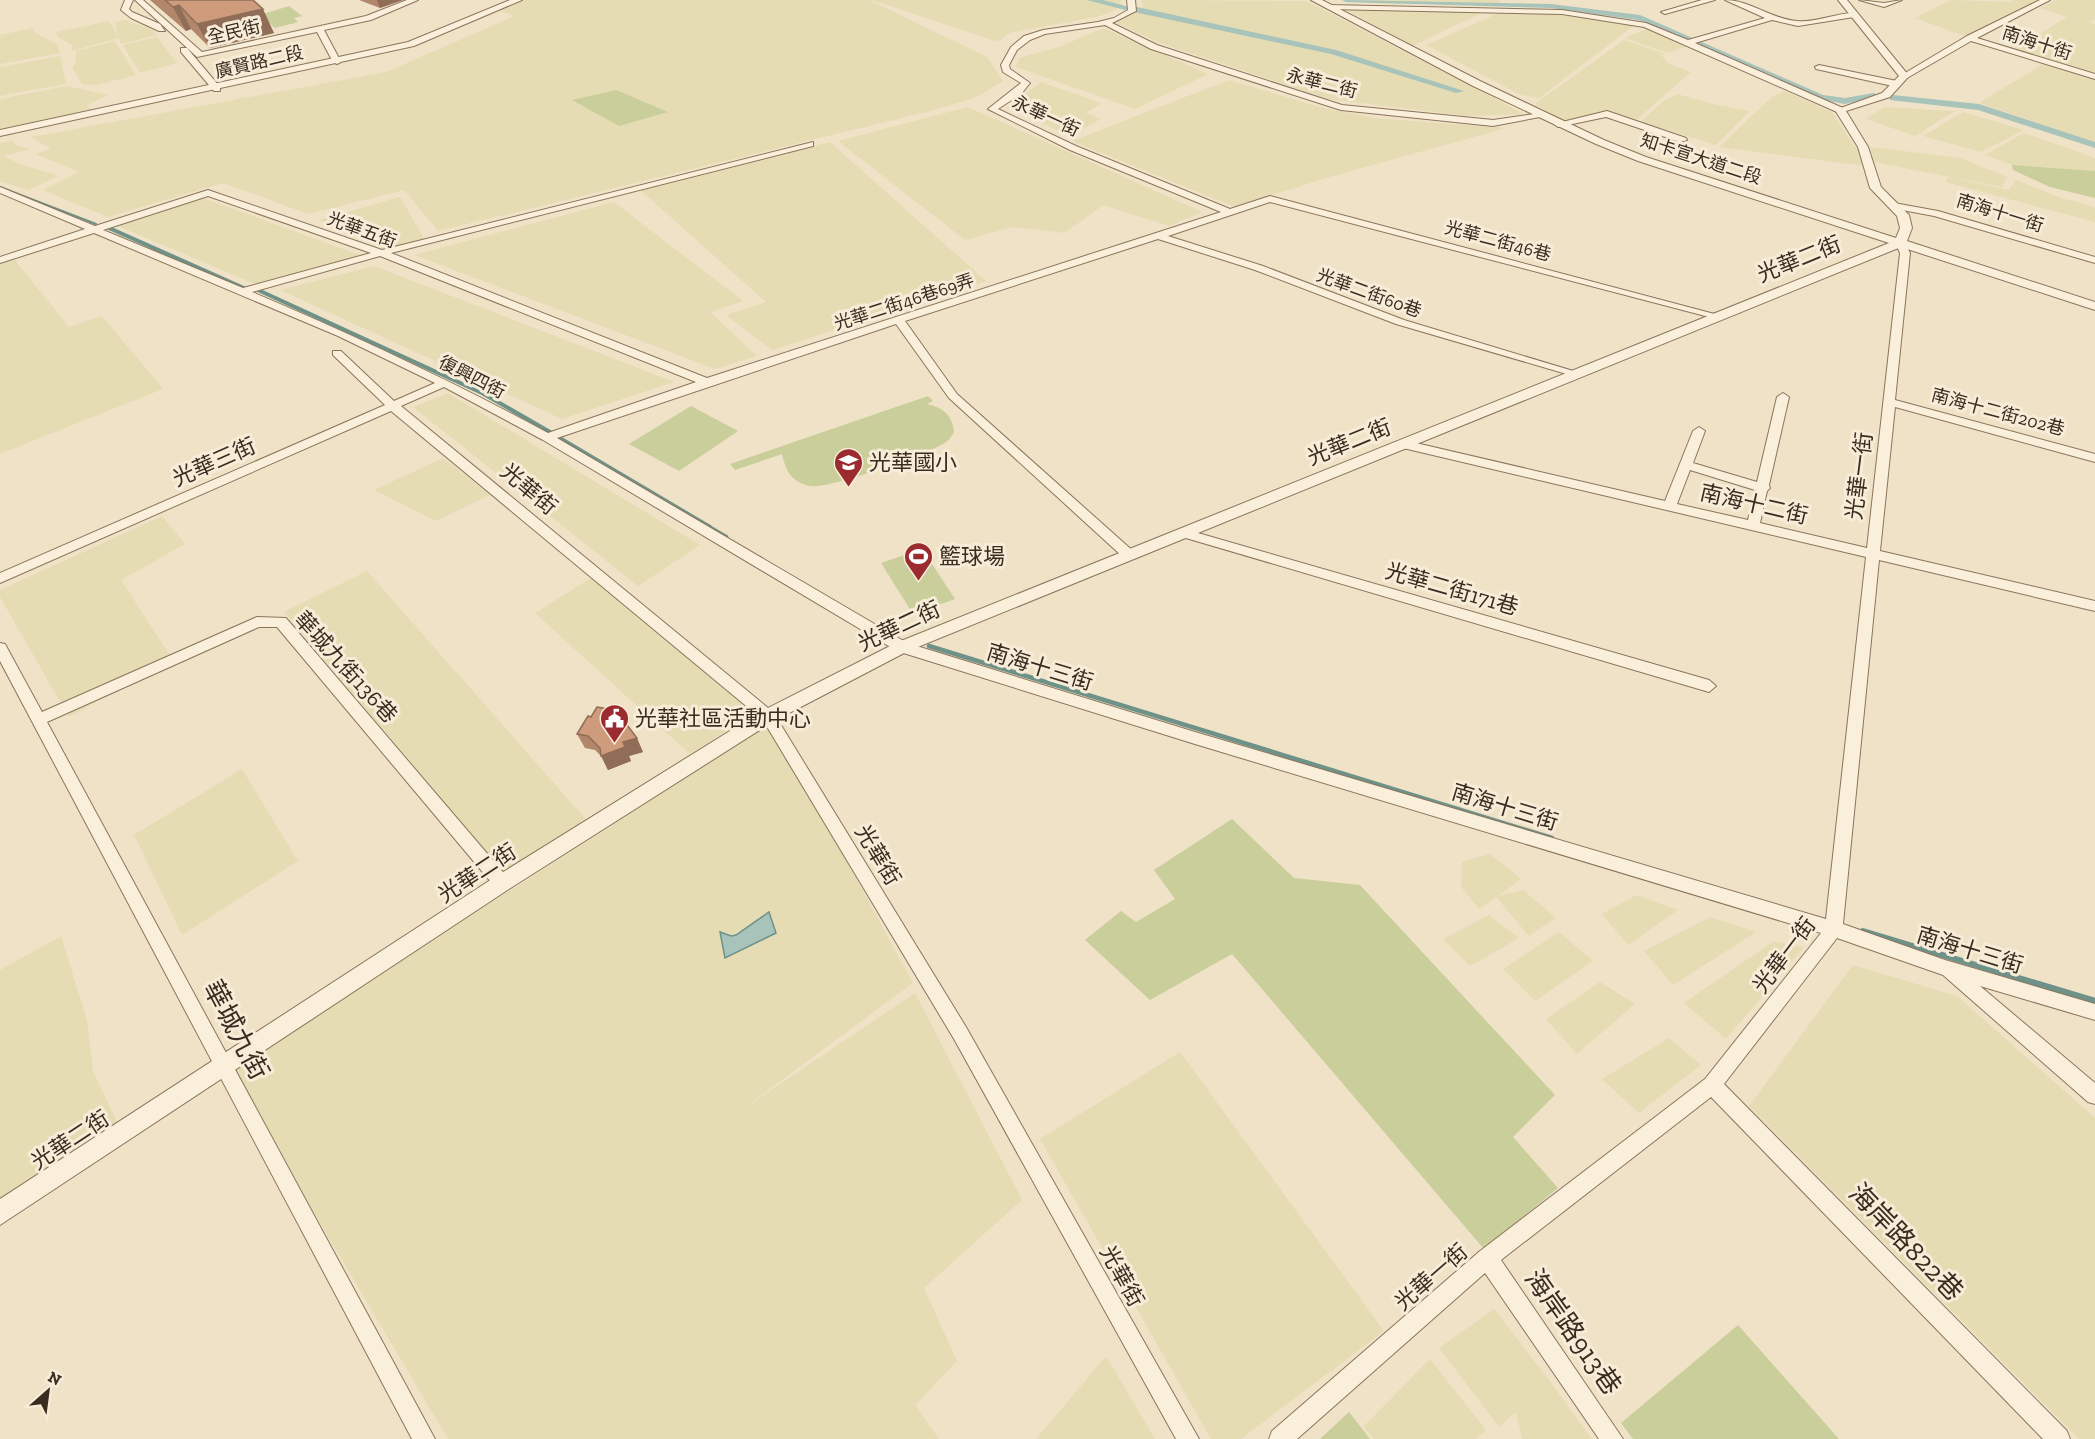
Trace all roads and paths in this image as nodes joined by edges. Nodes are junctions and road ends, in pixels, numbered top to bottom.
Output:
1 (129, 0) edge
2 (139, 0) edge
3 (414, 0) edge
4 (518, 0) edge
5 (1131, 0) edge
6 (1315, 0) edge
7 (1711, 0) edge
8 (1729, 0) edge
9 (1842, 0) edge
10 (1863, 0) edge
11 (1898, 0) edge
12 (2046, 0) edge
13 (1329, 7) junction
14 (1665, 12) dead end
15 (1854, 15) junction
16 (1772, 18) junction
17 (1106, 23) junction
18 (319, 29) junction
19 (1970, 38) junction
20 (1688, 43) junction
21 (337, 62) junction
22 (1819, 67) dead end
23 (1904, 76) junction
24 (2095, 77) edge
25 (1897, 84) junction
26 (217, 89) junction
27 (1840, 110) junction
28 (1541, 116) junction
29 (1558, 124) junction
30 (0, 133) edge
31 (1683, 140) dead end
32 (810, 144) dead end
33 (0, 190) edge
34 (1270, 198) joint
35 (1894, 206) junction
36 (1232, 213) junction
37 (94, 228) junction
38 (1156, 235) junction
39 (1900, 243) junction
40 (381, 253) junction
41 (0, 260) edge
42 (2095, 260) edge
43 (242, 292) junction
44 (2095, 306) edge
45 (1717, 316) junction
46 (899, 321) junction
47 (338, 353) dead end
48 (1574, 373) junction
49 (707, 382) junction
50 (444, 383) junction
51 (1783, 397) dead end
52 (1891, 402) junction
53 (394, 407) junction
54 (1699, 431) dead end
55 (547, 437) junction
56 (1403, 444) junction
57 (2095, 458) edge
58 (1684, 464) junction
59 (1764, 488) junction
60 (1669, 507) junction
61 (1753, 525) junction
62 (1184, 533) junction
63 (1128, 554) junction
64 (1873, 554) junction
65 (0, 578) edge
66 (2095, 606) edge
67 (902, 647) junction
68 (0, 648) edge
69 (1709, 686) dead end
70 (768, 716) junction
71 (39, 719) junction
72 (502, 883) junction
73 (1834, 929) junction
74 (1945, 968) junction
75 (2095, 1012) edge
76 (225, 1066) junction
77 (1712, 1085) junction
78 (2095, 1095) edge
79 (0, 1214) edge
80 (1487, 1258) junction
81 (424, 1439) edge
82 (1188, 1439) edge
83 (1280, 1439) edge
84 (1612, 1439) edge
85 (2059, 1439) edge

1 - 26 street
2 - 18 street, 全民街
3 - 18 street, 全民街
4 - 21 street, 廣賢路二段
5 - 17 street, 永華一街
6 - 13 street, 知卡宣大道二段
7 - 14 street
8 - 16 street
9 - 15 street
10 - 11 street
12 - 19 street
13 - 20 street
13 - 28 street, 知卡宣大道二段
15 - 16 street
15 - 23 street
16 - 20 street
17 - 28 street, 永華二街
17 - 36 street, 永華一街
18 - 21 street
19 - 23 street
19 - 24 street, 南海十街
20 - 27 street
21 - 26 street, 廣賢路二段
22 - 25 street
23 - 25 street
25 - 27 street
26 - 30 street, 廣賢路二段
27 - 35 street
28 - 29 street, 知卡宣大道二段
29 - 31 street
29 - 39 street, 知卡宣大道二段
32 - 40 street
33 - 37 street, 復興四街
34 - 36 street, 光華二街46巷69弄
34 - 45 street, 光華二街46巷
35 - 39 street
35 - 42 street, 南海十一街
36 - 38 street, 光華二街46巷69弄
37 - 40 street, 光華五街
37 - 41 street, 光華五街
37 - 43 street, 復興四街
38 - 46 street, 光華二街46巷69弄
38 - 48 street, 光華二街60巷
39 - 44 street, 知卡宣大道二段
39 - 45 street, 光華二街
39 - 52 street, 光華一街
40 - 43 street
40 - 49 street, 光華五街
43 - 50 street, 復興四街
45 - 48 street, 光華二街
46 - 49 street, 光華二街46巷69弄
46 - 63 street
47 - 53 street, 光華街
48 - 56 street, 光華二街
49 - 55 street, 光華二街46巷69弄
50 - 53 street, 光華三街
50 - 55 street, 復興四街
51 - 59 street
52 - 57 street, 南海十二街202巷
52 - 64 street, 光華一街
53 - 65 street, 光華三街
53 - 70 street, 光華街
54 - 58 street
55 - 67 street, 復興四街
56 - 60 street, 南海十二街
56 - 62 street, 光華二街
58 - 59 street
58 - 60 street
59 - 61 street
60 - 61 street, 南海十二街
61 - 64 street, 南海十二街
62 - 63 street, 光華二街
62 - 69 street, 光華二街171巷
63 - 67 street, 光華二街
64 - 66 street, 南海十二街
64 - 73 street, 光華一街
67 - 70 street, 光華二街
67 - 73 street, 南海十三街
68 - 71 street, 華城九街
70 - 72 street, 光華二街
70 - 82 street, 光華街
71 - 72 street, 華城九街136巷
71 - 76 street, 華城九街
72 - 76 street, 光華二街
73 - 74 street, 南海十三街
73 - 77 street, 光華一街
74 - 75 street, 南海十三街
74 - 78 street
76 - 79 street, 光華二街
76 - 81 street, 華城九街
77 - 80 street, 光華一街
77 - 85 street, 海岸路822巷
80 - 83 street, 光華一街
80 - 84 street, 海岸路913巷

